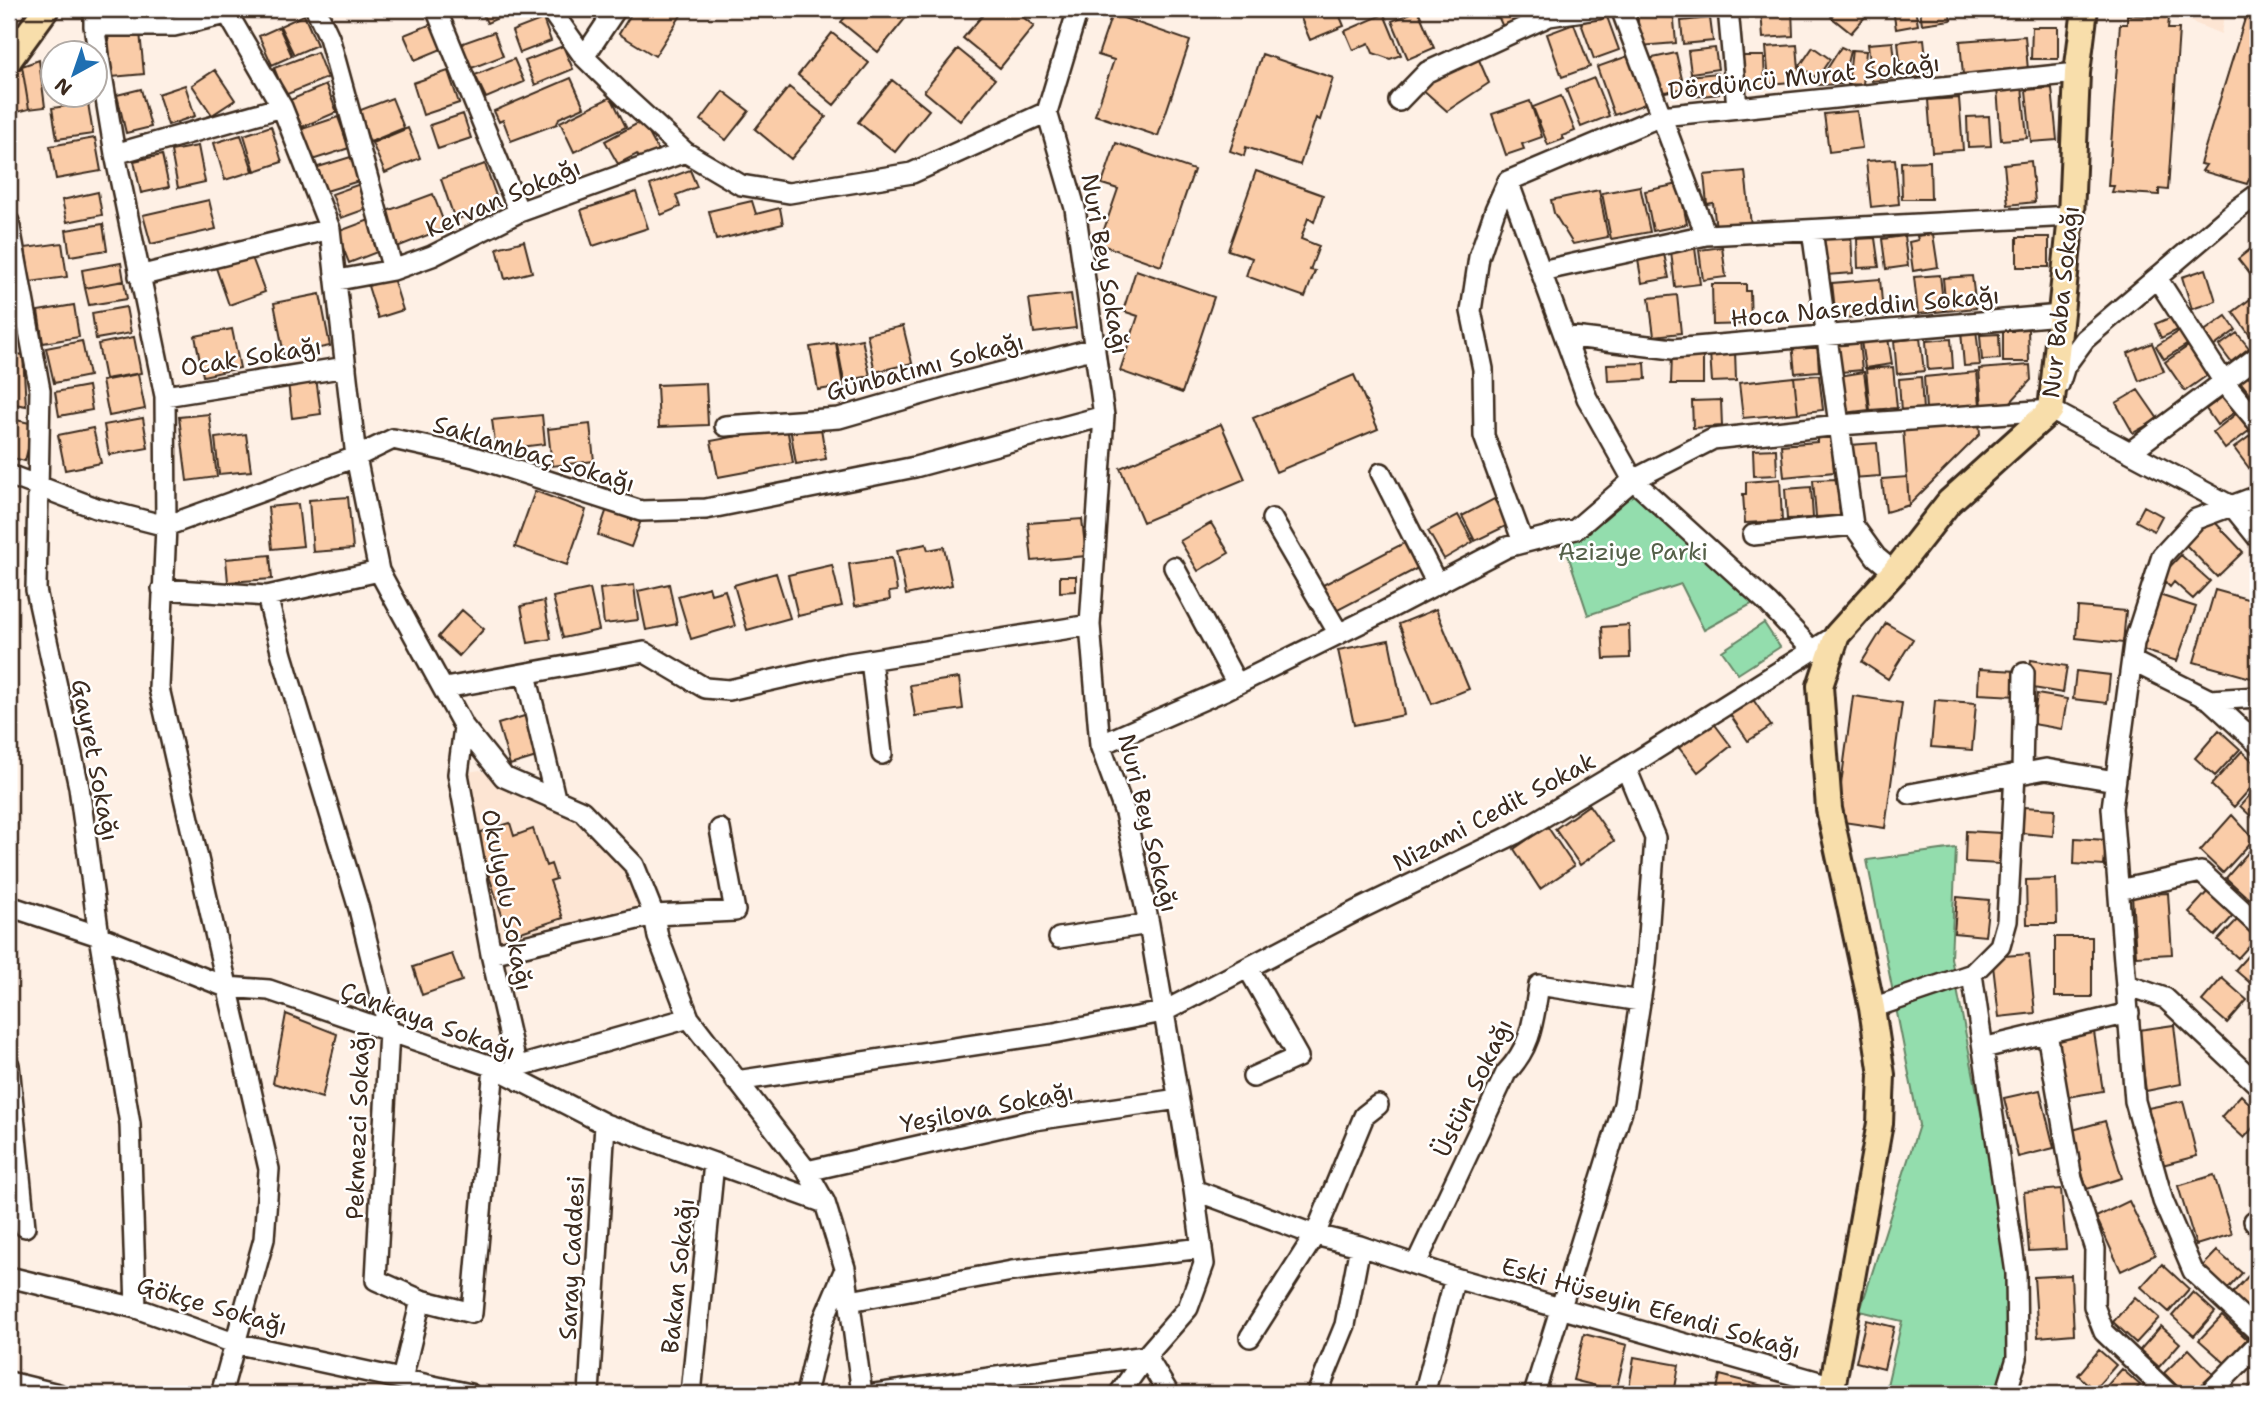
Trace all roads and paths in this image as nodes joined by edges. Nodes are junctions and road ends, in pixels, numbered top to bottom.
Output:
1 (46, 9) edge
2 (316, 9) edge
3 (436, 9) edge
4 (550, 9) edge
5 (616, 9) edge
6 (1078, 9) edge
7 (1597, 9) edge
8 (1621, 9) edge
9 (1728, 9) edge
10 (2085, 9) edge
11 (226, 12) edge
12 (94, 17) edge
13 (584, 57) junction
14 (9, 60) edge
15 (2077, 73) junction
16 (1399, 101) dead end
17 (282, 107) junction
18 (1737, 107) junction
19 (1047, 113) junction
20 (1661, 116) junction
21 (685, 152) junction
22 (115, 154) junction
23 (1508, 181) junction
24 (2258, 194) edge
25 (519, 212) junction
26 (2071, 216) junction
27 (9, 222) edge
28 (330, 229) junction
29 (1812, 230) junction
30 (1706, 235) junction
31 (11, 257) edge
32 (393, 270) junction
33 (1541, 271) junction
34 (139, 276) junction
35 (2157, 278) junction
36 (338, 281) junction
37 (2060, 316) junction
38 (1826, 334) junction
39 (1565, 336) junction
40 (1095, 348) junction
41 (2258, 356) edge
42 (346, 367) junction
43 (2224, 382) junction
44 (165, 396) junction
45 (2051, 410) junction
46 (1104, 416) junction
47 (2258, 423) edge
48 (1839, 425) junction
49 (725, 426) dead end
50 (2130, 452) junction
51 (356, 457) junction
52 (1381, 473) dead end
53 (9, 475) edge
54 (1633, 480) junction
55 (39, 486) junction
56 (2258, 496) edge
57 (2233, 507) junction
58 (1272, 519) dead end
59 (1853, 525) junction
60 (166, 526) junction
61 (1753, 535) dead end
62 (2258, 538) edge
63 (1523, 542) junction
64 (1174, 567) dead end
65 (379, 571) junction
66 (1894, 572) junction
67 (1436, 582) junction
68 (162, 589) junction
69 (267, 596) junction
70 (1090, 625) junction
71 (1339, 634) junction
72 (1837, 635) junction
73 (1813, 650) junction
74 (870, 660) junction
75 (2132, 661) junction
76 (2024, 673) dead end
77 (526, 674) junction
78 (1237, 684) junction
79 (445, 688) junction
80 (2258, 698) edge
81 (2210, 700) junction
82 (464, 727) junction
83 (2258, 744) edge
84 (1100, 745) junction
85 (882, 754) dead end
86 (1626, 768) junction
87 (2019, 774) junction
88 (2115, 781) junction
89 (1910, 794) dead end
90 (555, 798) junction
91 (720, 829) dead end
92 (2119, 890) junction
93 (9, 906) edge
94 (654, 915) junction
95 (1149, 924) junction
96 (2258, 925) edge
97 (99, 936) junction
98 (1059, 938) dead end
99 (491, 954) junction
100 (1248, 968) junction
101 (1972, 974) junction
102 (2127, 985) junction
103 (226, 987) junction
104 (1640, 1001) junction
105 (1872, 1008) junction
106 (1163, 1013) junction
107 (2129, 1013) junction
108 (689, 1018) junction
109 (389, 1031) junction
110 (2046, 1032) junction
111 (1983, 1048) junction
112 (9, 1065) edge
113 (494, 1067) junction
114 (518, 1074) junction
115 (1253, 1077) dead end
116 (736, 1081) junction
117 (2258, 1085) edge
118 (1178, 1099) junction
119 (1378, 1105) dead end
120 (605, 1124) junction
121 (714, 1163) junction
122 (807, 1171) junction
123 (1194, 1190) junction
124 (825, 1203) junction
125 (25, 1227) dead end
126 (1315, 1235) junction
127 (1360, 1246) junction
128 (1202, 1248) junction
129 (1416, 1264) junction
130 (845, 1268) junction
131 (9, 1278) edge
132 (1455, 1278) junction
133 (421, 1300) junction
134 (850, 1301) junction
135 (1562, 1307) junction
136 (136, 1308) junction
137 (2258, 1332) edge
138 (1251, 1337) dead end
139 (234, 1343) junction
140 (2258, 1344) edge
141 (1146, 1356) junction
142 (402, 1379) junction
143 (9, 1382) edge
144 (1832, 1390) edge
145 (58, 1394) edge
146 (220, 1394) edge
147 (470, 1394) edge
148 (589, 1394) edge
149 (691, 1394) edge
150 (806, 1394) edge
151 (862, 1394) edge
152 (875, 1394) edge
153 (1119, 1394) edge
154 (1168, 1394) edge
155 (1317, 1394) edge
156 (1424, 1394) edge
157 (1534, 1394) edge
158 (2006, 1394) edge
159 (2169, 1394) edge
160 (2209, 1394) edge

1 - 14 main road
2 - 32 street
3 - 25 street
4 - 13 street
5 - 13 street
6 - 19 street
7 - 16 street
8 - 20 street
9 - 18 street
10 - 15 main road, Nur Baba Sokağı
11 - 12 street
11 - 17 street
12 - 22 street
13 - 21 street
15 - 18 street, Dördüncü Murat Sokağı
15 - 26 main road, Nur Baba Sokağı
17 - 22 street
17 - 28 street
18 - 20 street, Dördüncü Murat Sokağı
19 - 21 street
19 - 40 street, Nuri Bey Sokağı
20 - 23 street, Dördüncü Murat Sokağı
20 - 30 street
21 - 25 street, Kervan Sokağı
22 - 34 street
23 - 33 street
23 - 63 street
24 - 35 street
25 - 32 street, Kervan Sokağı
26 - 29 street
26 - 37 main road, Nur Baba Sokağı
27 - 31 street, Gayret Sokağı
28 - 34 street
28 - 36 street
29 - 30 street
29 - 38 street
30 - 33 street
31 - 55 street, Gayret Sokağı
32 - 36 street, Kervan Sokağı
33 - 39 street
34 - 44 street
35 - 43 street
35 - 45 street
36 - 42 street
37 - 38 street, Hoca Nasreddin Sokağı
37 - 45 main road, Nur Baba Sokağı
38 - 39 street, Hoca Nasreddin Sokağı
38 - 48 street
39 - 54 street
40 - 46 street, Nuri Bey Sokağı
40 - 49 street, Günbatımı Sokağı
41 - 43 street
42 - 44 street, Ocak Sokağı
42 - 51 street
43 - 47 street
43 - 50 street
44 - 60 street
45 - 48 street
45 - 50 street
45 - 66 main road, Nur Baba Sokağı
46 - 51 street, Saklambaç Sokağı
46 - 70 street, Nuri Bey Sokağı
48 - 54 street
48 - 59 street
50 - 57 street
51 - 60 street, Saklambaç Sokağı
51 - 65 street
52 - 67 street
53 - 55 street
54 - 63 street
54 - 73 street
55 - 60 street
55 - 97 street, Gayret Sokağı
56 - 57 street
57 - 62 street
57 - 75 street
58 - 71 street
59 - 61 street
59 - 66 street
60 - 68 street
63 - 67 street
64 - 78 street
65 - 69 street
65 - 79 street
66 - 72 main road, Nur Baba Sokağı
67 - 71 street
68 - 69 street
68 - 103 street
69 - 109 street, Pekmezci Sokağı
70 - 74 street
70 - 84 street, Nuri Bey Sokağı
71 - 78 street
72 - 73 street, Nizami Cedit Sokak
72 - 105 main road
73 - 86 street, Nizami Cedit Sokak
74 - 77 street
74 - 85 street
75 - 81 street
75 - 88 street
76 - 87 street
77 - 79 street
77 - 90 street
78 - 84 street
79 - 82 street
80 - 81 street
81 - 83 street
82 - 90 street
82 - 99 street, Okulyolu Sokağı
84 - 95 street, Nuri Bey Sokağı
86 - 100 street, Nizami Cedit Sokak
86 - 104 street
87 - 88 street
87 - 89 street
87 - 101 street
88 - 92 street
90 - 94 street
91 - 94 street
92 - 96 street
92 - 102 street
93 - 97 street, Çankaya Sokağı
94 - 99 street
94 - 108 street
95 - 98 street
95 - 106 street, Nuri Bey Sokağı
97 - 103 street, Çankaya Sokağı
97 - 136 street, Gayret Sokağı
99 - 114 street, Okulyolu Sokağı
100 - 106 street, Nizami Cedit Sokak
100 - 115 street
101 - 105 street
101 - 111 street
102 - 107 street
102 - 117 street
103 - 109 street, Çankaya Sokağı
103 - 139 street
104 - 129 street, Üstün Sokağı
104 - 135 street
105 - 144 main road
106 - 116 street, Nizami Cedit Sokak
106 - 118 street, Nuri Bey Sokağı
107 - 110 street
107 - 137 street
108 - 114 street
108 - 116 street
109 - 113 street, Çankaya Sokağı
109 - 133 street, Pekmezci Sokağı
110 - 111 street
110 - 159 street
111 - 158 street
112 - 125 street
113 - 114 street, Çankaya Sokağı
113 - 133 street, Pekmezci Sokağı
114 - 120 street, Çankaya Sokağı
116 - 122 street
118 - 122 street, Yeşilova Sokağı
118 - 123 street, Nuri Bey Sokağı
119 - 126 street
120 - 121 street, Çankaya Sokağı
120 - 148 street, Saray Caddesi
121 - 124 street, Çankaya Sokağı
121 - 149 street, Bakan Sokağı
122 - 124 street
123 - 126 street, Eski Hüseyin Efendi Sokağı
123 - 128 street, Nuri Bey Sokağı
124 - 130 street
126 - 127 street, Eski Hüseyin Efendi Sokağı
126 - 138 street
127 - 129 street, Eski Hüseyin Efendi Sokağı
127 - 155 street
128 - 134 street
128 - 141 street, Nuri Bey Sokağı
129 - 132 street, Eski Hüseyin Efendi Sokağı
130 - 134 street
130 - 150 street
131 - 136 street, Gökçe Sokağı
132 - 135 street, Eski Hüseyin Efendi Sokağı
132 - 156 street
133 - 142 street
134 - 151 street
135 - 144 street, Eski Hüseyin Efendi Sokağı
135 - 157 street
136 - 139 street, Gökçe Sokağı
139 - 142 street, Gökçe Sokağı
139 - 146 street
140 - 160 street
141 - 152 street
141 - 153 street, Nuri Bey Sokağı
141 - 154 street
142 - 147 street, Gökçe Sokağı
143 - 145 street

